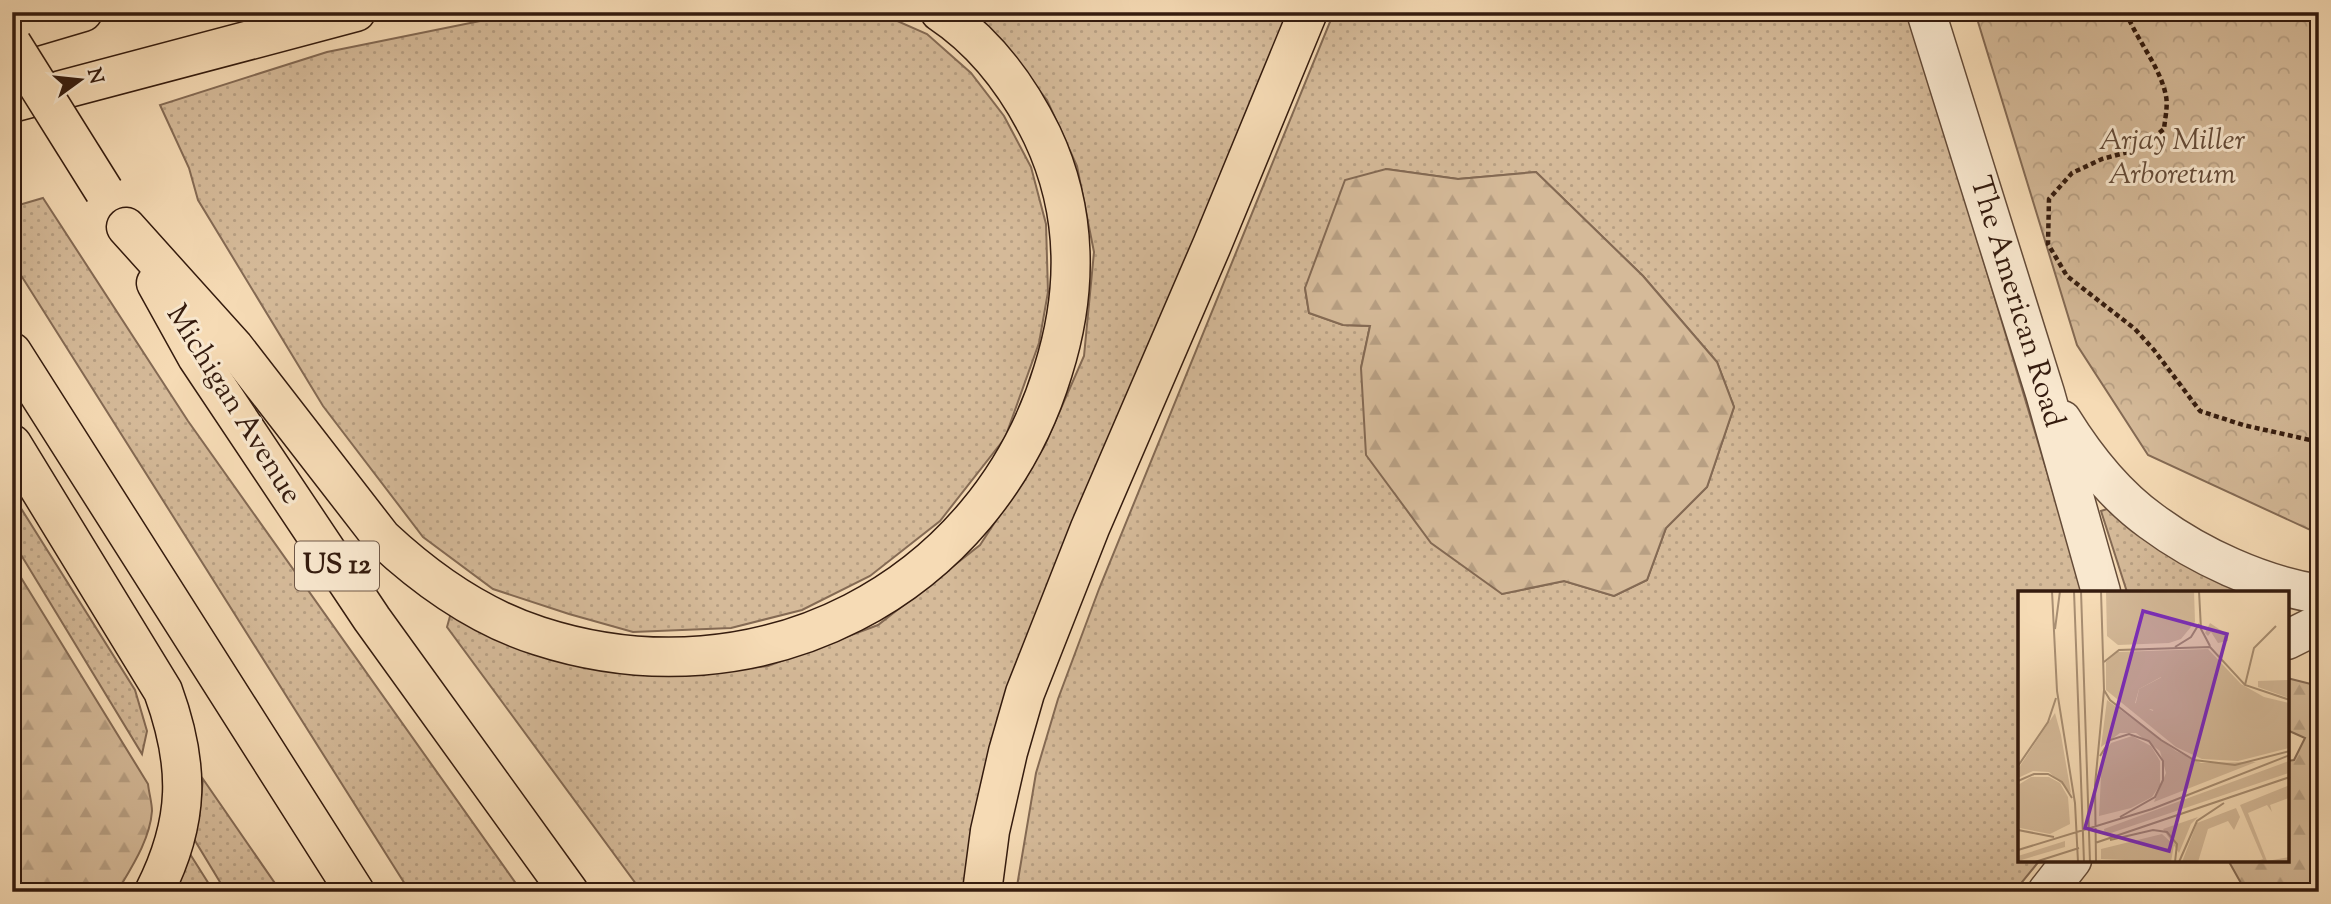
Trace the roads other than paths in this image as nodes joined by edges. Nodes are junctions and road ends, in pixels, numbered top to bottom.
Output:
1 (83, 12) edge
2 (356, 12) edge
3 (940, 12) edge
4 (1308, 12) edge
5 (1926, 12) edge
6 (12, 33) edge
7 (12, 44) edge
8 (12, 103) edge
9 (126, 227) junction
10 (12, 352) edge
11 (2045, 393) junction
12 (12, 444) edge
13 (2101, 591) edge
14 (2319, 594) edge
15 (2319, 624) edge
16 (2289, 639) edge
17 (2070, 862) edge
18 (154, 892) edge
19 (355, 892) edge
20 (569, 892) edge
21 (982, 892) edge
22 (2047, 892) edge

1 - 6 main road
2 - 8 main road
3 - 9 main road
4 - 21 main road
5 - 11 street, The American Road
7 - 9 main road, Michigan Avenue / US 12, bridge
9 - 20 main road, Michigan Avenue / US 12
10 - 19 main road
11 - 13 street, The American Road
11 - 14 street
12 - 18 main road
15 - 16 street
17 - 22 street

